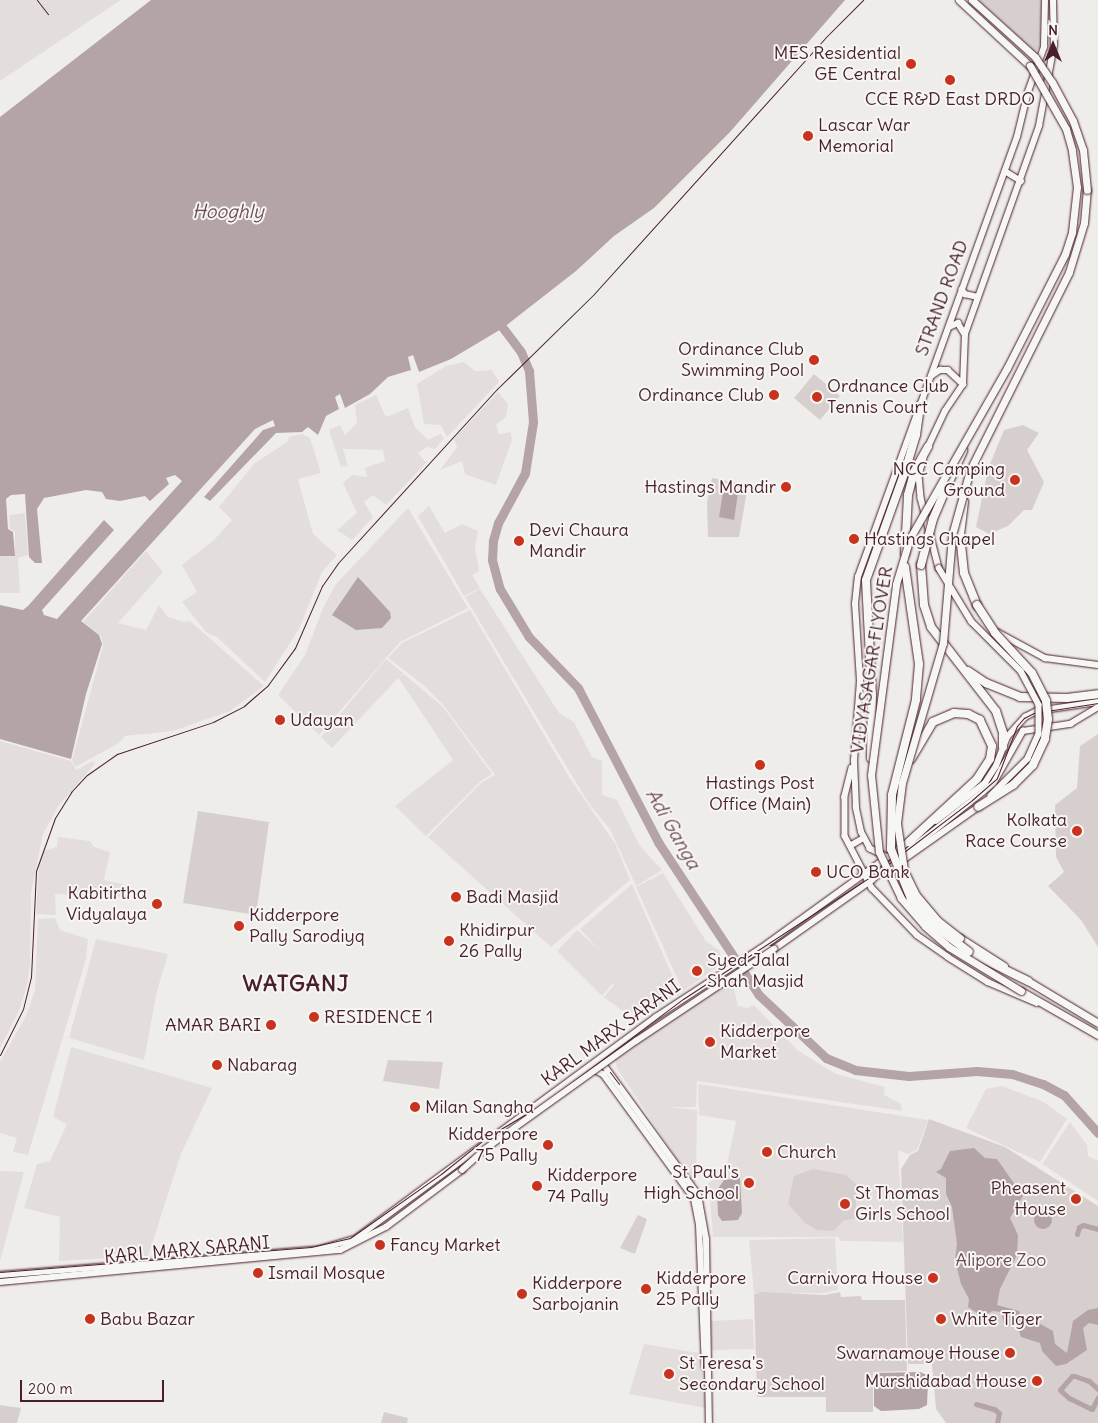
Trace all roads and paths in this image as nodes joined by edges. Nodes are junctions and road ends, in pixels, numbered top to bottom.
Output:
1 (959, 0) edge
2 (972, 0) edge
3 (1045, 0) edge
4 (1053, 0) edge
5 (1005, 171) junction
6 (1020, 181) junction
7 (962, 289) junction
8 (978, 296) junction
9 (949, 327) junction
10 (965, 334) junction
11 (930, 378) junction
12 (963, 384) junction
13 (920, 405) junction
14 (974, 426) junction
15 (928, 447) junction
16 (970, 470) junction
17 (991, 628) junction
18 (954, 661) junction
19 (1098, 665) edge
20 (1098, 694) edge
21 (1098, 702) edge
22 (1098, 707) edge
23 (1013, 730) junction
24 (1019, 734) junction
25 (1002, 747) junction
26 (871, 758) junction
27 (854, 761) junction
28 (906, 768) junction
29 (978, 807) junction
30 (864, 838) junction
31 (909, 842) junction
32 (850, 846) junction
33 (890, 856) junction
34 (865, 873) junction
35 (869, 882) junction
36 (760, 949) junction
37 (774, 949) junction
38 (1028, 981) junction
39 (1066, 1016) junction
40 (1098, 1022) edge
41 (1098, 1035) edge
42 (600, 1060) junction
43 (589, 1067) junction
44 (370, 1233) junction
45 (0, 1275) edge
46 (0, 1282) edge
47 (708, 1423) edge

1 - 14 highway, VIDYASAGAR FLYOVER, bridge
2 - 16 highway, bridge
3 - 5 main road, STRAND ROAD
4 - 6 main road, STRAND ROAD
5 - 6 main road
5 - 7 main road, STRAND ROAD
6 - 8 main road, STRAND ROAD
7 - 8 main road
7 - 9 main road, STRAND ROAD
8 - 10 main road, STRAND ROAD
9 - 10 main road
9 - 11 main road, STRAND ROAD
10 - 12 main road, STRAND ROAD
11 - 12 main road
11 - 13 main road, STRAND ROAD
12 - 15 main road
13 - 26 highway
13 - 27 main road, STRAND ROAD
14 - 18 highway, bridge
14 - 26 highway, VIDYASAGAR FLYOVER, bridge
15 - 29 main road, bridge
15 - 38 highway, bridge
16 - 17 highway, bridge
16 - 28 highway, bridge
17 - 19 main road, bridge
17 - 29 highway, bridge
18 - 20 highway
18 - 25 highway
21 - 23 main road, KARL MARX SARANI
22 - 24 main road
23 - 24 main road
23 - 25 main road, KARL MARX SARANI
24 - 35 main road
25 - 31 main road, KARL MARX SARANI
26 - 39 highway, VIDYASAGAR FLYOVER, bridge
27 - 30 main road, STRAND ROAD
27 - 32 main road
28 - 31 highway, bridge
28 - 38 highway, bridge
29 - 35 main road
30 - 32 main road
30 - 33 main road
31 - 33 main road, KARL MARX SARANI
32 - 34 main road
33 - 34 main road, KARL MARX SARANI
34 - 35 main road
34 - 36 main road, KARL MARX SARANI
35 - 37 main road
35 - 39 main road
36 - 37 main road
36 - 42 main road, KARL MARX SARANI
37 - 44 main road, bridge
38 - 40 highway
39 - 41 highway, VIDYASAGAR FLYOVER
42 - 43 main road, KARL MARX SARANI
42 - 47 main road
43 - 44 main road, KARL MARX SARANI
43 - 47 main road
44 - 45 main road
44 - 46 main road, KARL MARX SARANI

